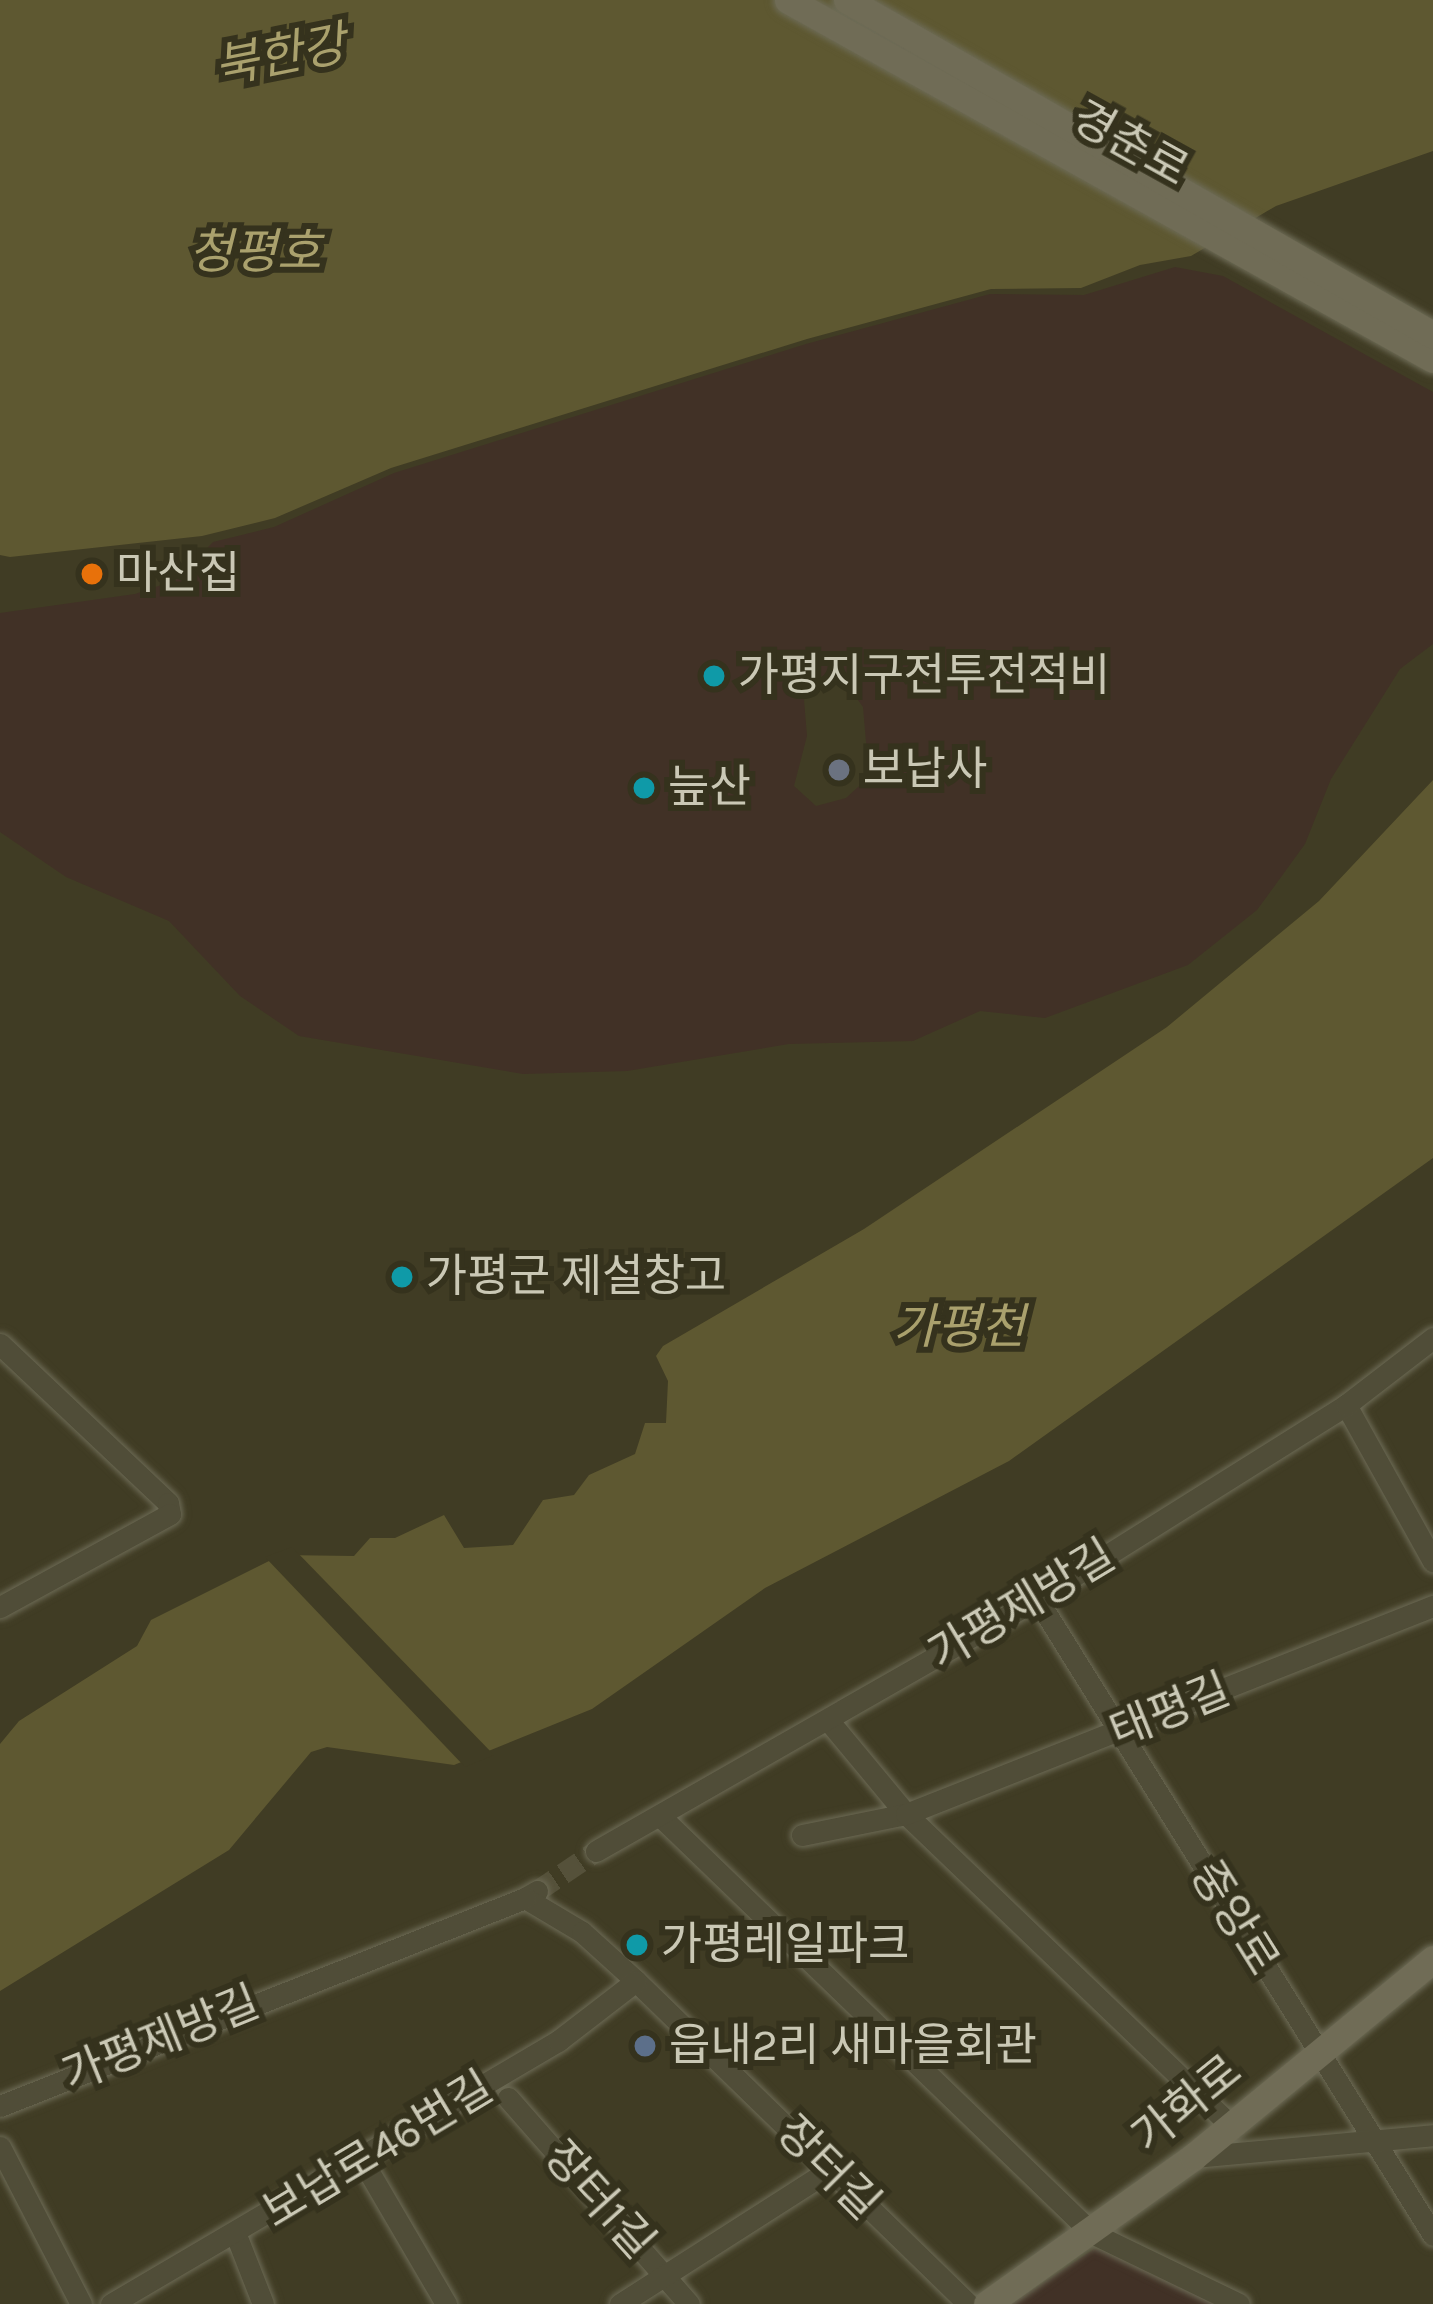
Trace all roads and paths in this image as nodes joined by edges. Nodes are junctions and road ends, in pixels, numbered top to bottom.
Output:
1 (788, 0) edge
2 (847, 0) edge
3 (1301, 273) junction
4 (1433, 334) edge
5 (1433, 359) edge
6 (1433, 1338) edge
7 (0, 1344) edge
8 (1346, 1405) junction
9 (1433, 1561) edge
10 (1037, 1600) junction
11 (1433, 1606) edge
12 (0, 1607) edge
13 (828, 1720) junction
14 (1118, 1732) junction
15 (906, 1814) junction
16 (660, 1816) junction
17 (802, 1835) dead end
18 (596, 1851) tunnel mouth
19 (1433, 1959) edge
20 (636, 1981) junction
21 (1317, 2052) junction
22 (508, 2098) dead end
23 (0, 2106) edge
24 (1228, 2124) junction
25 (1433, 2135) edge
26 (1369, 2139) junction
27 (0, 2147) edge
28 (1192, 2157) junction
29 (362, 2160) junction
30 (832, 2168) junction
31 (1092, 2233) junction
32 (236, 2235) junction
33 (1433, 2235) edge
34 (664, 2272) junction
35 (81, 2304) edge
36 (111, 2304) edge
37 (263, 2304) edge
38 (446, 2304) edge
39 (620, 2304) edge
40 (689, 2304) edge
41 (968, 2304) edge
42 (987, 2304) edge
43 (1239, 2304) edge

1 - 3 main road, 경춘로
2 - 3 main road, 경춘로
3 - 4 main road, 경춘로
3 - 5 main road, 경춘로
6 - 8 street, 가평제방길
7 - 12 street
8 - 9 street
8 - 10 street, 가평제방길
10 - 13 street, 가평제방길
10 - 14 street, 중앙로
11 - 14 street, 태평길
13 - 15 street
13 - 16 street, 가평제방길
14 - 15 street, 태평길
14 - 21 street, 중앙로
15 - 17 street, 태평길
15 - 24 street
16 - 18 street, 가평제방길
16 - 31 street
19 - 21 main road, 가화로
20 - 23 street, 가평제방길
20 - 29 street, 보납로46번길
20 - 30 street, 장터길
21 - 24 main road, 가화로
21 - 26 street, 중앙로
22 - 34 street, 장터1길
24 - 28 main road, 가화로
25 - 26 street
26 - 28 street
26 - 33 street, 중앙로
27 - 35 street
28 - 31 main road, 가화로
29 - 32 street, 보납로46번길
29 - 38 street
30 - 34 street
30 - 41 street, 장터길
31 - 42 main road, 가화로
31 - 43 street
32 - 36 street, 보납로46번길
32 - 37 street
34 - 39 street
34 - 40 street, 장터1길

